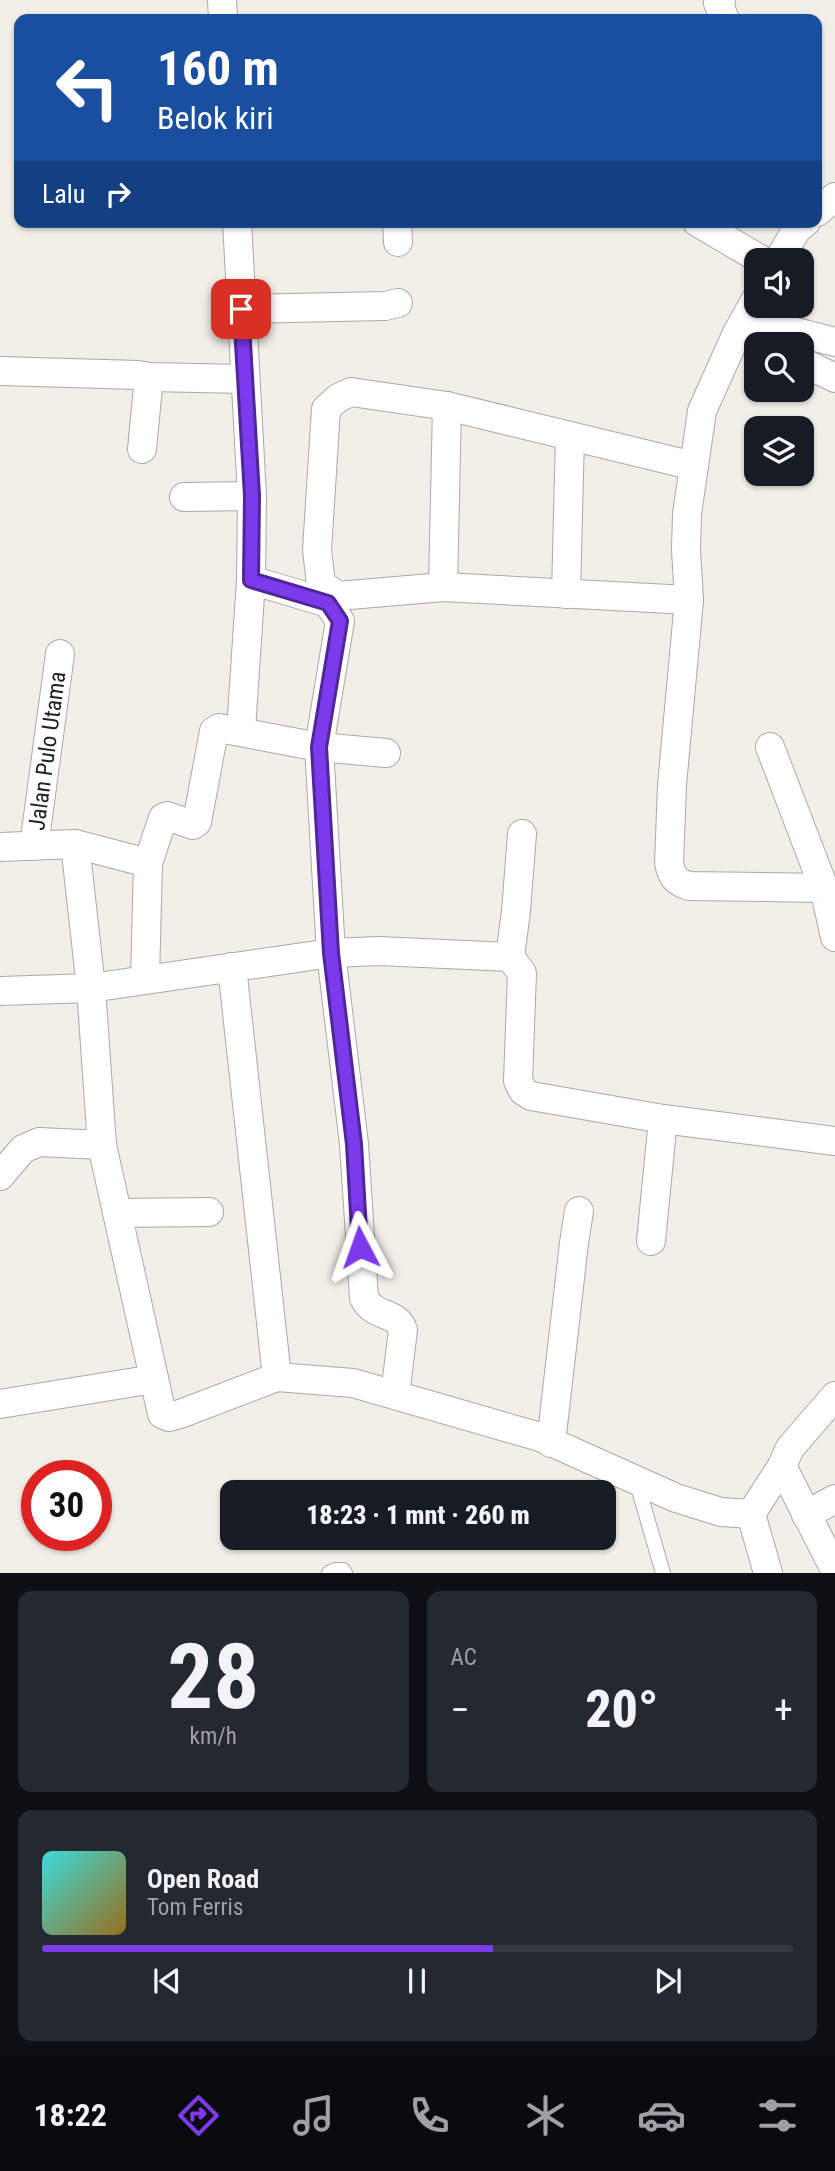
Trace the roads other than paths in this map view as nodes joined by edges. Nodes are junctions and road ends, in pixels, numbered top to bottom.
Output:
1 (237, 228) edge
2 (707, 228) edge
3 (798, 228) edge
4 (786, 248) edge
5 (744, 250) edge
6 (398, 303) dead end
7 (241, 309) junction
8 (746, 318) edge
9 (750, 318) edge
10 (835, 342) edge
11 (814, 368) edge
12 (0, 371) edge
13 (149, 377) junction
14 (835, 378) edge
15 (245, 379) junction
16 (447, 406) junction
17 (570, 436) junction
18 (142, 449) dead end
19 (694, 466) junction
20 (252, 496) junction
21 (184, 497) dead end
22 (251, 580) junction
23 (443, 587) junction
24 (566, 594) junction
25 (689, 600) junction
26 (60, 654) dead end
27 (241, 730) junction
28 (319, 747) junction
29 (770, 747) dead end
30 (386, 753) dead end
31 (522, 834) dead end
32 (75, 844) junction
33 (34, 846) junction
34 (0, 848) edge
35 (148, 863) junction
36 (824, 888) junction
37 (835, 937) edge
38 (331, 953) junction
39 (510, 957) junction
40 (232, 967) junction
41 (145, 980) junction
42 (91, 988) junction
43 (0, 991) edge
44 (663, 1119) junction
45 (835, 1141) edge
46 (102, 1145) junction
47 (0, 1176) edge
48 (579, 1211) dead end
49 (209, 1212) dead end
50 (117, 1213) junction
51 (651, 1241) dead end
52 (277, 1377) junction
53 (154, 1379) junction
54 (396, 1395) junction
55 (835, 1396) edge
56 (0, 1404) edge
57 (551, 1443) junction
58 (782, 1466) junction
59 (636, 1480) junction
60 (835, 1499) edge
61 (751, 1514) junction
62 (806, 1515) junction
63 (835, 1570) edge
64 (329, 1573) edge
65 (345, 1573) edge
66 (663, 1573) edge
67 (768, 1573) edge

1 - 7 street
2 - 5 street
3 - 4 street
6 - 7 street
7 - 15 street
8 - 19 street
9 - 10 street
11 - 14 street
12 - 13 street
13 - 15 street
13 - 18 street
15 - 20 street
16 - 17 street
16 - 23 street
16 - 23 street
17 - 19 street
17 - 24 street
19 - 25 street
20 - 21 street
20 - 22 street
22 - 27 street
22 - 28 street
23 - 24 street
24 - 25 street
25 - 36 street
26 - 33 street, Jalan Pulo Utama
27 - 28 street
27 - 35 street
28 - 30 street
28 - 38 street
29 - 36 street
31 - 39 street
32 - 33 street
32 - 35 street
32 - 42 street
33 - 34 street
35 - 41 street
36 - 37 street
38 - 39 street
38 - 40 street
38 - 54 street
39 - 44 street
40 - 41 street
40 - 52 street
41 - 42 street
42 - 43 street
42 - 46 street
44 - 45 street
44 - 51 street
46 - 47 street
46 - 50 street
48 - 57 street
49 - 50 street
50 - 53 street
52 - 53 street
52 - 54 street
53 - 56 street
54 - 57 street
55 - 58 street
57 - 59 street
58 - 61 street
58 - 62 street
59 - 61 street
59 - 66 lane
60 - 62 street
61 - 67 street
62 - 63 street
64 - 65 lane

